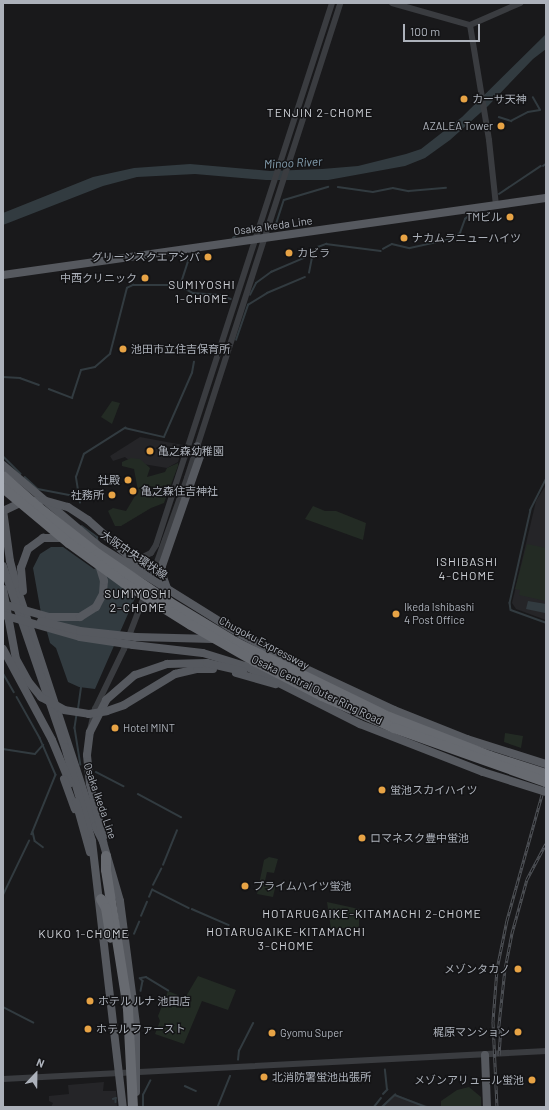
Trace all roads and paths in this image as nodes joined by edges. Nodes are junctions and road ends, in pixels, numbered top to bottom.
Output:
1 (332, 3) edge
2 (340, 3) edge
3 (392, 3) edge
4 (520, 3) edge
5 (470, 25) junction
6 (302, 108) junction
7 (546, 198) edge
8 (496, 206) junction
9 (260, 238) junction
10 (3, 274) edge
11 (197, 446) junction
12 (3, 465) edge
13 (3, 476) edge
14 (3, 488) edge
15 (3, 511) edge
16 (125, 554) junction
17 (3, 566) edge
18 (153, 573) dead end
19 (149, 584) dead end
20 (3, 588) edge
21 (170, 591) junction
22 (3, 605) edge
23 (3, 615) edge
24 (134, 641) junction
25 (265, 648) junction
26 (3, 649) edge
27 (3, 657) edge
28 (274, 683) junction
29 (51, 688) junction
30 (301, 696) junction
31 (90, 732) junction
32 (546, 764) edge
33 (546, 774) edge
34 (546, 782) edge
35 (546, 792) edge
36 (80, 821) junction
37 (103, 842) junction
38 (106, 856) junction
39 (93, 859) junction
40 (100, 899) junction
41 (116, 947) junction
42 (546, 1051) edge
43 (484, 1055) junction
44 (137, 1074) junction
45 (120, 1075) junction
46 (3, 1080) edge
47 (123, 1107) edge
48 (126, 1107) edge
49 (133, 1107) edge
50 (137, 1107) edge
51 (487, 1107) edge

1 - 6 street
2 - 6 street
3 - 5 street
4 - 5 street
5 - 8 street
6 - 9 street
6 - 9 street
7 - 8 main road, Osaka Ikeda Line
8 - 9 main road, Osaka Ikeda Line
9 - 10 main road, Osaka Ikeda Line
9 - 11 street
9 - 16 street
11 - 18 street
11 - 21 main road
12 - 21 main road, 大阪中央環状線
13 - 33 highway, Chugoku Expressway, bridge
14 - 34 highway, Chugoku Expressway, bridge
15 - 16 main road, bridge
15 - 29 main road, Osaka Ikeda Line
16 - 21 main road
17 - 39 main road, Osaka Ikeda Line
19 - 31 street
20 - 28 main road, bridge
21 - 25 main road, 大阪中央環状線
22 - 24 main road, Osaka Central Outer Ring Road, bridge
22 - 29 main road, bridge
23 - 24 main road, Osaka Central Outer Ring Road, bridge
24 - 25 main road, Osaka Central Outer Ring Road
24 - 30 main road, Osaka Central Outer Ring Road
25 - 32 main road, Osaka Central Outer Ring Road
26 - 36 main road
27 - 36 main road
28 - 30 main road
28 - 31 main road
29 - 37 main road, Osaka Ikeda Line
30 - 35 main road, Osaka Central Outer Ring Road, bridge
31 - 37 main road
36 - 39 main road
37 - 38 main road, Osaka Ikeda Line
38 - 41 highway
38 - 44 main road, Osaka Ikeda Line
39 - 40 main road, Osaka Ikeda Line
40 - 41 highway
40 - 45 main road, Osaka Ikeda Line
41 - 48 highway
41 - 49 highway, bridge
42 - 43 street
43 - 44 street
43 - 51 main road
44 - 45 street
44 - 50 main road, Osaka Ikeda Line
45 - 46 street
45 - 47 main road, Osaka Ikeda Line

